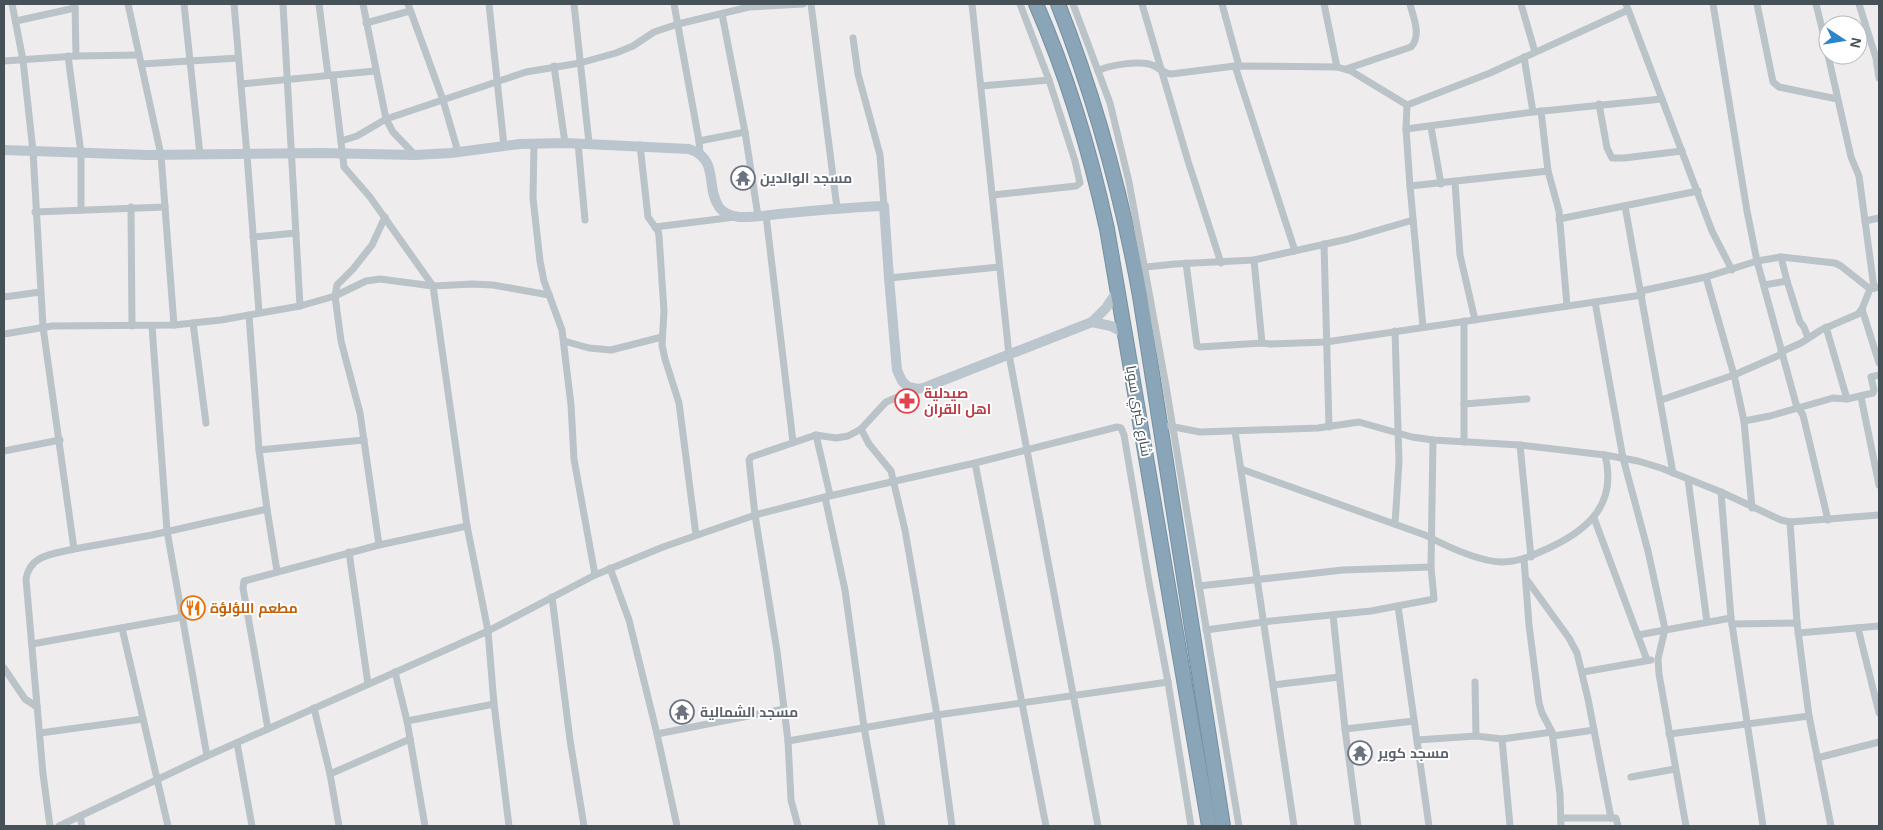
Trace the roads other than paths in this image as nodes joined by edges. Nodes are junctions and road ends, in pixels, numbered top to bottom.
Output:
1 (12, 4) edge
2 (128, 4) edge
3 (184, 4) edge
4 (234, 4) edge
5 (283, 4) edge
6 (319, 4) edge
7 (363, 4) edge
8 (489, 4) edge
9 (574, 4) edge
10 (674, 4) edge
11 (802, 4) edge
12 (811, 4) edge
13 (972, 4) edge
14 (1020, 4) edge
15 (1036, 4) edge
16 (1058, 4) edge
17 (1073, 4) edge
18 (1078, 4) edge
19 (1142, 4) edge
20 (1222, 4) edge
21 (1324, 4) edge
22 (1410, 4) edge
23 (1521, 4) edge
24 (1713, 4) edge
25 (1757, 4) edge
26 (1859, 4) edge
27 (75, 6) edge
28 (762, 6) edge
29 (409, 7) edge
30 (1627, 7) edge
31 (722, 14) junction
32 (16, 21) junction
33 (366, 23) junction
34 (678, 24) junction
35 (854, 38) dead end
36 (1535, 52) junction
37 (139, 55) junction
38 (68, 56) junction
39 (76, 56) junction
40 (1524, 57) junction
41 (238, 58) junction
42 (23, 60) junction
43 (4, 61) edge
44 (189, 61) junction
45 (580, 63) junction
46 (142, 64) junction
47 (1080, 65) junction
48 (1830, 65) edge
49 (554, 66) junction
50 (1237, 66) junction
51 (1337, 67) junction
52 (1346, 69) junction
53 (1100, 70) junction
54 (375, 71) junction
55 (1063, 71) junction
56 (1162, 72) junction
57 (331, 75) junction
58 (1879, 78) edge
59 (288, 80) junction
60 (1049, 80) junction
61 (498, 82) junction
62 (241, 84) junction
63 (981, 86) junction
64 (1662, 99) junction
65 (1837, 99) junction
66 (443, 100) junction
67 (1599, 104) junction
68 (1407, 105) junction
69 (1537, 111) junction
70 (386, 119) junction
71 (1431, 126) junction
72 (1406, 129) junction
73 (745, 132) junction
74 (341, 141) junction
75 (699, 141) junction
76 (565, 143) junction
77 (578, 143) junction
78 (534, 144) junction
79 (589, 144) junction
80 (504, 146) junction
81 (640, 146) junction
82 (4, 150) edge
83 (33, 151) junction
84 (1682, 151) junction
85 (458, 152) junction
86 (81, 153) junction
87 (292, 153) junction
88 (342, 153) junction
89 (700, 154) junction
90 (200, 155) junction
91 (247, 155) junction
92 (415, 155) junction
93 (161, 156) junction
94 (1548, 171) junction
95 (1455, 182) junction
96 (1441, 184) junction
97 (1410, 186) junction
98 (1698, 191) junction
99 (993, 195) junction
100 (884, 206) junction
101 (1625, 206) junction
102 (131, 207) junction
103 (165, 207) junction
104 (837, 208) junction
105 (81, 210) junction
106 (35, 212) junction
107 (762, 215) junction
108 (385, 217) junction
109 (737, 217) junction
110 (1879, 218) edge
111 (1560, 219) junction
112 (585, 220) dead end
113 (1413, 220) junction
114 (1865, 221) junction
115 (655, 227) junction
116 (296, 234) junction
117 (253, 237) junction
118 (1324, 244) junction
119 (1295, 251) junction
120 (1781, 257) junction
121 (1254, 260) junction
122 (1757, 261) junction
123 (1221, 262) junction
124 (1186, 263) junction
125 (999, 267) junction
126 (1146, 267) junction
127 (1732, 270) junction
128 (1706, 277) junction
129 (889, 278) junction
130 (1787, 281) junction
131 (1764, 285) junction
132 (433, 286) junction
133 (1875, 288) edge
134 (1118, 290) junction
135 (40, 292) junction
136 (1642, 293) junction
137 (334, 296) junction
138 (549, 296) junction
139 (4, 297) edge
140 (1595, 302) junction
141 (300, 306) junction
142 (1567, 306) junction
143 (1862, 310) junction
144 (259, 312) junction
145 (249, 315) junction
146 (1475, 320) junction
147 (1092, 322) junction
148 (1464, 322) junction
149 (193, 323) junction
150 (174, 325) junction
151 (132, 326) junction
152 (152, 326) junction
153 (43, 327) junction
154 (1423, 327) junction
155 (1826, 327) junction
156 (1395, 331) junction
157 (4, 334) edge
158 (1126, 334) junction
159 (662, 337) junction
160 (1808, 338) junction
161 (564, 341) junction
162 (1326, 342) junction
163 (1262, 343) junction
164 (1781, 353) junction
165 (1009, 355) junction
166 (1879, 363) edge
167 (1879, 374) edge
168 (1734, 375) junction
169 (918, 389) junction
170 (1861, 397) junction
171 (1527, 399) dead end
172 (1848, 399) junction
173 (1661, 400) junction
174 (1464, 404) junction
175 (1798, 408) junction
176 (1744, 421) junction
177 (206, 423) dead end
178 (1166, 425) junction
179 (1329, 427) junction
180 (861, 429) junction
181 (1236, 431) junction
182 (1398, 433) junction
183 (816, 435) junction
184 (60, 440) junction
185 (364, 440) junction
186 (1433, 440) junction
187 (793, 442) junction
188 (1464, 442) junction
189 (1520, 445) junction
190 (4, 450) edge
191 (259, 450) junction
192 (1026, 450) junction
193 (1876, 452) edge
194 (1605, 455) junction
195 (1623, 458) junction
196 (976, 463) junction
197 (1241, 469) junction
198 (1673, 473) junction
199 (1688, 479) junction
200 (894, 480) junction
201 (1879, 485) edge
202 (1721, 492) junction
203 (827, 496) junction
204 (1752, 508) junction
205 (267, 510) junction
206 (755, 515) junction
207 (1879, 515) edge
208 (1594, 518) junction
209 (1828, 520) junction
210 (1790, 522) junction
211 (1395, 524) junction
212 (467, 526) junction
213 (167, 531) junction
214 (696, 535) junction
215 (1433, 539) junction
216 (379, 545) junction
217 (74, 549) junction
218 (349, 552) junction
219 (1527, 558) junction
220 (1431, 567) junction
221 (610, 568) junction
222 (278, 571) junction
223 (595, 575) junction
224 (1257, 580) junction
225 (1526, 580) junction
226 (1199, 586) junction
227 (552, 597) junction
228 (1398, 606) junction
229 (1333, 615) junction
230 (182, 618) junction
231 (1731, 621) junction
232 (1263, 622) junction
233 (1707, 622) junction
234 (1797, 623) junction
235 (1879, 626) edge
236 (122, 628) junction
237 (1858, 628) junction
238 (1665, 629) junction
239 (1206, 630) junction
240 (488, 631) junction
241 (1798, 634) junction
242 (1638, 635) junction
243 (32, 644) junction
244 (1658, 659) junction
245 (1647, 660) junction
246 (4, 668) edge
247 (395, 672) junction
248 (1583, 672) junction
249 (1339, 677) junction
250 (1168, 682) junction
251 (1475, 682) dead end
252 (368, 684) junction
253 (1273, 685) junction
254 (1072, 696) junction
255 (1023, 703) junction
256 (494, 704) junction
257 (37, 707) junction
258 (314, 708) junction
259 (784, 708) junction
260 (1879, 713) edge
261 (936, 715) junction
262 (1809, 716) junction
263 (143, 719) junction
264 (407, 721) junction
265 (1414, 721) junction
266 (1747, 723) junction
267 (864, 727) junction
268 (268, 729) junction
269 (1345, 729) junction
270 (1594, 730) junction
271 (40, 733) junction
272 (657, 734) junction
273 (1552, 734) junction
274 (1669, 734) junction
275 (1476, 736) junction
276 (410, 739) junction
277 (1417, 740) junction
278 (1502, 740) junction
279 (788, 741) junction
280 (1879, 742) edge
281 (237, 743) junction
282 (207, 756) junction
283 (1817, 758) junction
284 (1675, 769) junction
285 (330, 774) junction
286 (1631, 777) dead end
287 (158, 779) junction
288 (80, 816) junction
289 (1560, 818) junction
290 (1611, 818) junction
291 (50, 826) edge
292 (59, 826) edge
293 (82, 826) edge
294 (168, 826) edge
295 (252, 826) edge
296 (339, 826) edge
297 (424, 826) edge
298 (509, 826) edge
299 (584, 826) edge
300 (677, 826) edge
301 (798, 826) edge
302 (882, 826) edge
303 (952, 826) edge
304 (1046, 826) edge
305 (1098, 826) edge
306 (1191, 826) edge
307 (1209, 826) edge
308 (1223, 826) edge
309 (1239, 826) edge
310 (1294, 826) edge
311 (1358, 826) edge
312 (1429, 826) edge
313 (1510, 826) edge
314 (1561, 826) edge
315 (1618, 826) edge
316 (1686, 826) edge
317 (1763, 826) edge
318 (1831, 826) edge

1 - 32 street
2 - 37 street
3 - 44 street
4 - 41 street
5 - 59 street
6 - 57 street
7 - 33 street
8 - 61 street
9 - 45 street
10 - 34 street
11 - 28 street
12 - 104 street
13 - 63 street
14 - 60 street
15 - 55 highway, شارع كبري سوبا
16 - 47 highway, شارع كبري سوبا
17 - 53 street
18 - 53 street
19 - 56 street
20 - 50 street
21 - 51 street
22 - 52 street
23 - 36 street
24 - 122 street
25 - 65 street
26 - 58 street
27 - 32 street
27 - 39 street
28 - 31 street
29 - 33 street
29 - 66 street
30 - 36 street
30 - 64 street
31 - 34 street
31 - 73 street
32 - 42 street
33 - 54 street
34 - 45 street
34 - 75 street
35 - 100 street
36 - 40 street
37 - 39 street
37 - 46 street
38 - 39 street
38 - 42 street
38 - 86 street
40 - 68 street
40 - 69 street
41 - 44 street
41 - 62 street
42 - 43 street
42 - 83 street
44 - 46 street
44 - 90 street
45 - 49 street
45 - 79 street
46 - 93 street
47 - 55 highway
47 - 178 highway, شارع كبري سوبا
48 - 65 street
49 - 61 street
49 - 76 street
50 - 51 street
50 - 56 street
50 - 119 street
51 - 52 street
52 - 68 street
53 - 56 street
53 - 126 street
54 - 57 street
54 - 70 street
55 - 134 highway, شارع كبري سوبا
56 - 123 street
57 - 59 street
57 - 74 street
59 - 62 street
59 - 87 street
60 - 63 street
60 - 99 street
61 - 66 street
61 - 80 street
62 - 91 street
63 - 99 street
64 - 67 street
64 - 84 street
65 - 114 street
66 - 70 street
66 - 85 street
67 - 69 street
67 - 84 street
68 - 72 street
69 - 71 street
69 - 94 street
70 - 74 street
70 - 92 street
71 - 72 street
71 - 96 street
72 - 97 street
73 - 75 street
73 - 107 street
74 - 88 street
75 - 89 street
76 - 77 street
76 - 78 street
77 - 79 street
77 - 112 street
78 - 80 street
78 - 138 street
79 - 81 street
80 - 85 street
81 - 89 street
81 - 115 street
82 - 83 street
83 - 86 street
83 - 106 street
84 - 98 street
85 - 92 street
86 - 93 street
86 - 105 street
87 - 88 street
87 - 91 street
87 - 116 street
88 - 92 street
88 - 108 street
89 - 109 street
90 - 91 street
90 - 93 street
91 - 117 street
93 - 103 street
94 - 95 street
94 - 111 street
95 - 96 street
95 - 146 street
96 - 97 street
97 - 113 street
98 - 101 street
98 - 127 street
99 - 125 street
100 - 104 street
100 - 129 street
101 - 111 street
101 - 136 street
102 - 103 street
102 - 105 street
102 - 151 street
103 - 150 street
104 - 107 street
105 - 106 street
106 - 135 street
107 - 109 street
107 - 187 street
108 - 132 street
108 - 137 street
109 - 115 street
110 - 114 street
111 - 142 street
113 - 118 street
113 - 154 street
114 - 133 street
115 - 159 street
116 - 117 street
116 - 141 street
117 - 144 street
118 - 119 street
118 - 162 street
119 - 121 street
120 - 122 street
120 - 130 street
120 - 133 street
121 - 123 street
121 - 163 street
122 - 127 street
122 - 131 street
123 - 124 street
124 - 126 street
124 - 163 street
125 - 129 street
125 - 165 street
126 - 178 street
127 - 128 street
128 - 136 street
128 - 168 street
129 - 169 street
130 - 131 street
130 - 160 street
131 - 164 street
132 - 137 street
132 - 138 street
132 - 212 street
133 - 143 street
134 - 147 street
134 - 158 highway, شارع كبري سوبا
135 - 139 street
135 - 153 street
136 - 140 street
136 - 173 street
137 - 141 street
137 - 185 street
138 - 161 street
140 - 142 street
140 - 195 street
141 - 144 street
142 - 146 street
143 - 155 street
143 - 166 street
144 - 145 street
145 - 149 street
145 - 191 street
146 - 148 street
147 - 158 street
147 - 165 street
148 - 154 street
148 - 174 street
149 - 150 street
149 - 177 street
150 - 152 street
151 - 152 street
151 - 153 street
152 - 213 street
153 - 157 street
153 - 184 street
154 - 156 street
155 - 160 street
155 - 172 street
156 - 162 street
156 - 182 street
158 - 307 highway, شارع كبري سوبا
159 - 161 street
159 - 214 street
160 - 164 street
161 - 223 street
162 - 163 street
162 - 179 street
164 - 168 street
164 - 175 street
165 - 169 street
165 - 192 street
167 - 170 street
168 - 173 street
168 - 176 street
169 - 180 street
170 - 172 street
170 - 193 street
171 - 174 street
172 - 175 street
173 - 198 street
174 - 188 street
175 - 176 street
175 - 209 street
176 - 204 street
178 - 181 street
178 - 226 street
178 - 308 highway, شارع كبري سوبا
179 - 181 street
179 - 182 street
180 - 183 street
180 - 200 street
181 - 197 street
182 - 186 street
182 - 211 street
183 - 187 street
183 - 203 street
184 - 190 street
184 - 217 street
185 - 191 street
185 - 216 street
186 - 188 street
186 - 215 street
187 - 206 street
188 - 189 street
189 - 194 street
189 - 219 street
191 - 205 street
192 - 196 street
192 - 250 street
192 - 254 street
193 - 201 street
194 - 195 street
194 - 208 street
195 - 198 street
195 - 238 street
196 - 200 street
196 - 255 street
197 - 211 street
197 - 224 street
198 - 199 street
199 - 202 street
199 - 233 street
200 - 203 street
200 - 261 street
202 - 204 street
202 - 231 street
203 - 206 street
203 - 267 street
204 - 210 street
205 - 213 street
205 - 222 street
206 - 214 street
206 - 259 street
207 - 209 street
208 - 219 street
208 - 242 street
209 - 210 street
210 - 234 street
211 - 215 street
212 - 216 street
212 - 240 street
213 - 217 street
213 - 230 street
214 - 221 street
215 - 219 street
215 - 220 street
216 - 218 street
217 - 243 street
218 - 222 street
218 - 252 street
219 - 225 street
220 - 224 street
220 - 228 street
221 - 223 street
221 - 272 street
222 - 268 street
223 - 227 street
224 - 226 street
224 - 232 street
225 - 248 street
225 - 273 street
226 - 239 street
227 - 240 street
227 - 299 street
228 - 229 street
228 - 265 street
229 - 232 street
229 - 249 street
230 - 236 street
230 - 282 street
231 - 233 street
231 - 234 street
231 - 266 street
232 - 239 street
232 - 253 street
233 - 238 street
234 - 241 street
235 - 237 street
236 - 243 street
236 - 263 street
237 - 241 street
237 - 260 street
238 - 242 street
238 - 244 street
239 - 309 street
240 - 247 street
240 - 256 street
241 - 262 street
242 - 245 street
243 - 257 street
244 - 245 street
244 - 274 street
245 - 248 street
246 - 257 street
247 - 252 street
247 - 264 street
248 - 270 street
249 - 253 street
249 - 269 street
250 - 254 street
250 - 306 street
251 - 275 street
252 - 258 street
253 - 310 street
254 - 255 street
254 - 305 street
255 - 261 street
255 - 304 street
256 - 264 street
256 - 298 street
257 - 271 street
258 - 268 street
258 - 285 street
259 - 272 street
259 - 279 street
261 - 267 street
261 - 303 street
262 - 266 street
262 - 283 street
263 - 271 street
263 - 287 street
264 - 276 street
265 - 269 street
265 - 277 street
266 - 274 street
266 - 317 street
267 - 279 street
267 - 302 street
268 - 281 street
269 - 311 street
270 - 273 street
270 - 290 street
271 - 291 street
272 - 300 street
273 - 278 street
273 - 289 street
274 - 284 street
275 - 277 street
275 - 278 street
276 - 285 street
276 - 297 street
277 - 312 street
278 - 313 street
279 - 301 street
280 - 283 street
281 - 282 street
281 - 295 street
282 - 287 street
283 - 318 street
284 - 286 street
284 - 316 street
285 - 296 street
287 - 288 street
287 - 294 street
288 - 292 street
288 - 293 street
289 - 290 street
289 - 314 street
290 - 315 street

